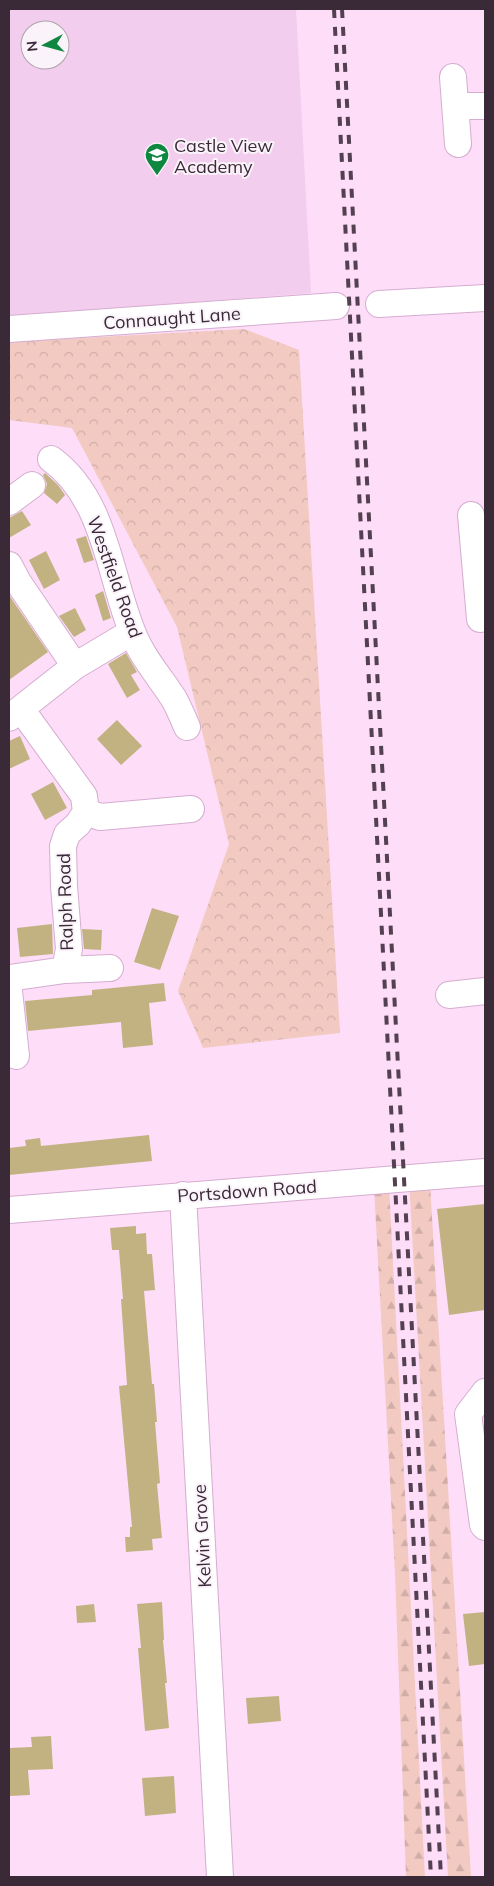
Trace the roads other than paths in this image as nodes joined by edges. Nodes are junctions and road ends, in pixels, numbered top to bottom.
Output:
1 (454, 78) dead end
2 (456, 106) junction
3 (485, 106) edge
4 (458, 144) dead end
5 (485, 298) edge
6 (379, 304) dead end
7 (336, 306) dead end
8 (9, 329) edge
9 (51, 459) dead end
10 (32, 485) dead end
11 (9, 502) edge
12 (471, 515) dead end
13 (480, 563) edge
14 (9, 565) edge
15 (480, 619) dead end
16 (132, 632) junction
17 (75, 666) junction
18 (15, 713) edge
19 (187, 727) dead end
20 (191, 809) dead end
21 (86, 812) junction
22 (110, 968) dead end
23 (65, 970) junction
24 (9, 978) edge
25 (9, 991) edge
26 (485, 991) edge
27 (449, 995) dead end
28 (16, 1056) dead end
29 (485, 1172) edge
30 (183, 1195) junction
31 (9, 1210) edge
32 (485, 1392) edge
33 (485, 1527) edge
34 (220, 1877) edge

1 - 2 street
2 - 3 street
2 - 4 street
5 - 6 street
7 - 8 street, Connaught Lane
9 - 16 street, Westfield Road
10 - 11 street
12 - 13 street
13 - 15 street
14 - 17 street
16 - 17 street
16 - 19 street, Westfield Road
17 - 18 street
18 - 21 street
20 - 21 street
21 - 23 street, Ralph Road
22 - 23 street
23 - 24 street
25 - 28 street
26 - 27 street
29 - 30 street, Portsdown Road
30 - 31 street, Portsdown Road
30 - 34 street, Kelvin Grove
32 - 33 street

